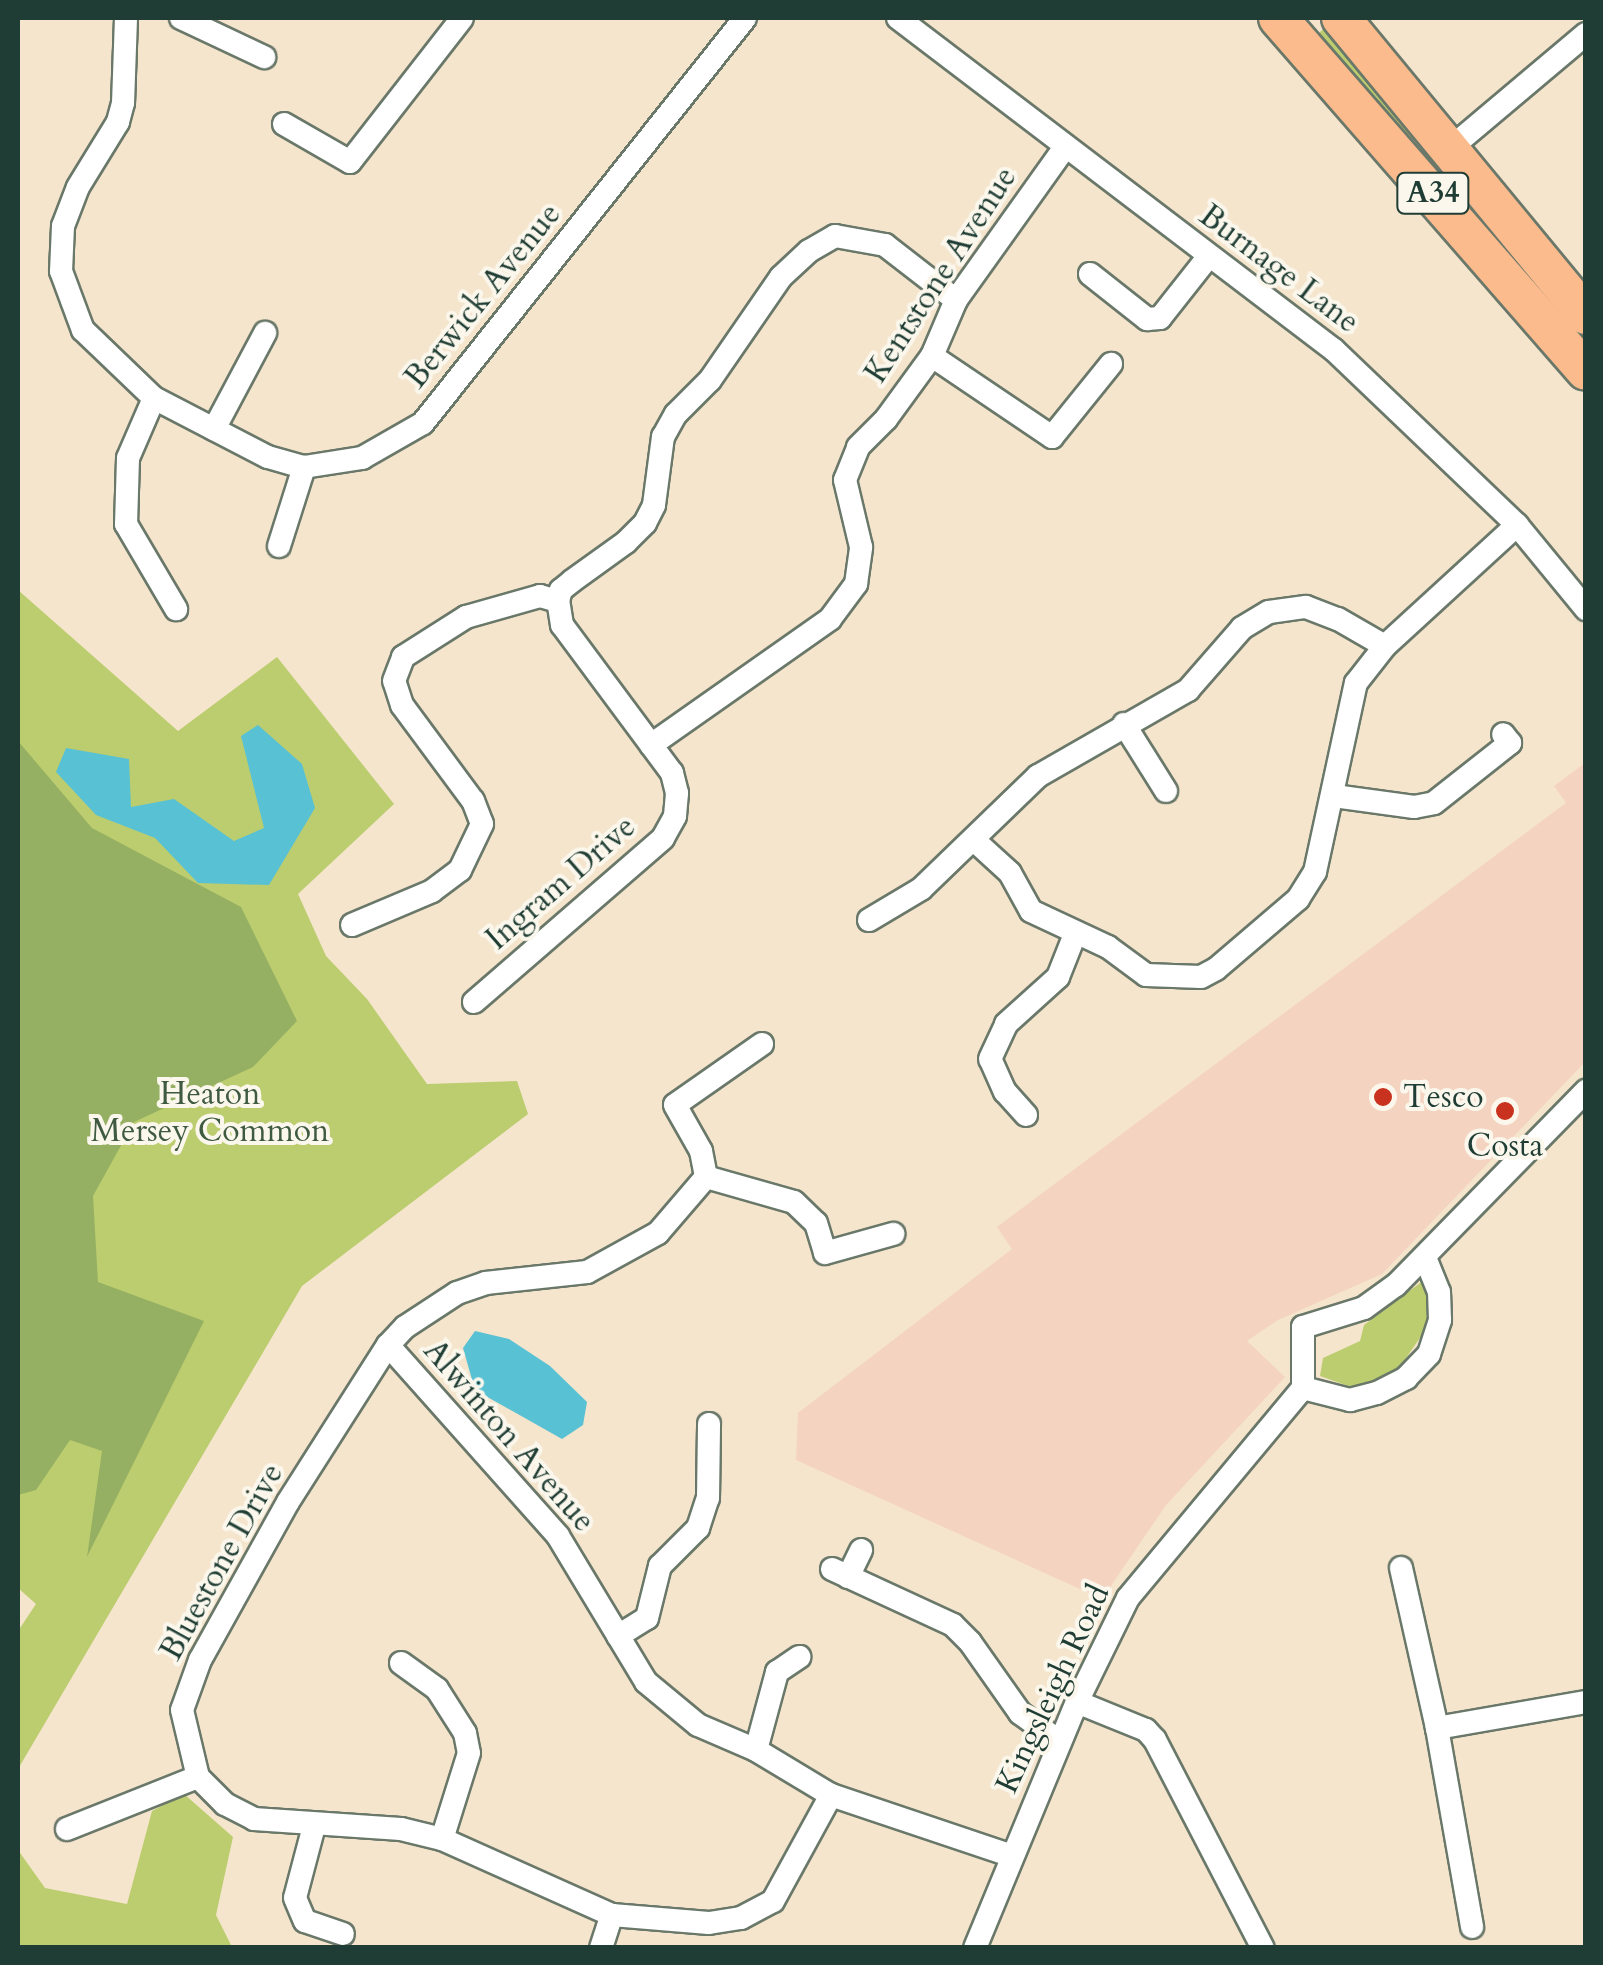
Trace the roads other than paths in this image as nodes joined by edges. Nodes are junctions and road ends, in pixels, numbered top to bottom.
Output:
1 (126, 18) edge
2 (181, 18) edge
3 (462, 18) edge
4 (745, 18) edge
5 (1278, 18) edge
6 (1341, 18) edge
7 (914, 22) edge
8 (1586, 34) edge
9 (264, 58) dead end
10 (284, 124) dead end
11 (1066, 147) junction
12 (1447, 151) junction
13 (1209, 256) junction
14 (1090, 274) dead end
15 (956, 300) junction
16 (1586, 315) edge
17 (265, 333) dead end
18 (932, 356) junction
19 (1111, 364) dead end
20 (1586, 372) edge
21 (154, 398) junction
22 (214, 429) junction
23 (304, 467) junction
24 (1517, 525) junction
25 (278, 546) dead end
26 (558, 601) junction
27 (1586, 608) edge
28 (176, 609) dead end
29 (1385, 646) junction
30 (1124, 724) junction
31 (1503, 734) dead end
32 (651, 745) junction
33 (1166, 791) dead end
34 (1334, 796) junction
35 (975, 841) junction
36 (869, 920) dead end
37 (352, 926) dead end
38 (1075, 934) junction
39 (474, 1002) dead end
40 (762, 1044) dead end
41 (1586, 1091) edge
42 (1026, 1115) dead end
43 (706, 1178) junction
44 (893, 1234) dead end
45 (1425, 1257) junction
46 (388, 1345) junction
47 (1302, 1388) junction
48 (708, 1424) dead end
49 (861, 1550) dead end
50 (1401, 1568) dead end
51 (618, 1636) junction
52 (799, 1658) dead end
53 (401, 1664) dead end
54 (1077, 1702) junction
55 (1586, 1702) edge
56 (1436, 1728) junction
57 (1060, 1742) junction
58 (756, 1750) junction
59 (198, 1778) junction
60 (831, 1795) junction
61 (314, 1826) junction
62 (68, 1830) dead end
63 (442, 1840) junction
64 (1012, 1856) junction
65 (612, 1916) junction
66 (1472, 1927) dead end
67 (343, 1934) dead end
68 (601, 1948) edge
69 (974, 1948) edge
70 (1263, 1948) edge

1 - 21 street, Berwick Avenue
2 - 9 street
3 - 10 street
4 - 23 street, Berwick Avenue
5 - 20 highway, A34
6 - 12 highway, A34
7 - 11 street, Burnage Lane
8 - 12 street
11 - 13 street, Burnage Lane
11 - 15 street, Kentstone Avenue
12 - 16 highway, A34
13 - 14 street
13 - 24 street, Burnage Lane
15 - 18 street, Kentstone Avenue
15 - 26 street
17 - 22 street
18 - 19 street
18 - 32 street, Kentstone Avenue
21 - 22 street, Berwick Avenue
21 - 28 street
22 - 23 street, Berwick Avenue
23 - 25 street
24 - 27 street, Burnage Lane
24 - 29 street
26 - 32 street, Ingram Drive
26 - 37 street
29 - 30 street
29 - 34 street
30 - 33 street
30 - 35 street
31 - 34 street
32 - 39 street, Ingram Drive
34 - 38 street
35 - 36 street
35 - 38 street
38 - 42 street
40 - 43 street
41 - 45 street
43 - 44 street
43 - 46 street, Bluestone Drive
45 - 47 street
45 - 47 street
46 - 51 street, Alwinton Avenue
46 - 59 street, Bluestone Drive
47 - 54 street, Kingsleigh Road
48 - 51 street
49 - 57 street
50 - 56 street
51 - 58 street, Alwinton Avenue
52 - 58 street
53 - 63 street
54 - 57 street, Kingsleigh Road
54 - 70 street
55 - 56 street
56 - 66 street
57 - 64 street, Kingsleigh Road
58 - 60 street, Alwinton Avenue
59 - 61 street
59 - 62 street
60 - 64 street, Alwinton Avenue
60 - 65 street
61 - 63 street
61 - 67 street
63 - 65 street
64 - 69 street, Kingsleigh Road
65 - 68 street

